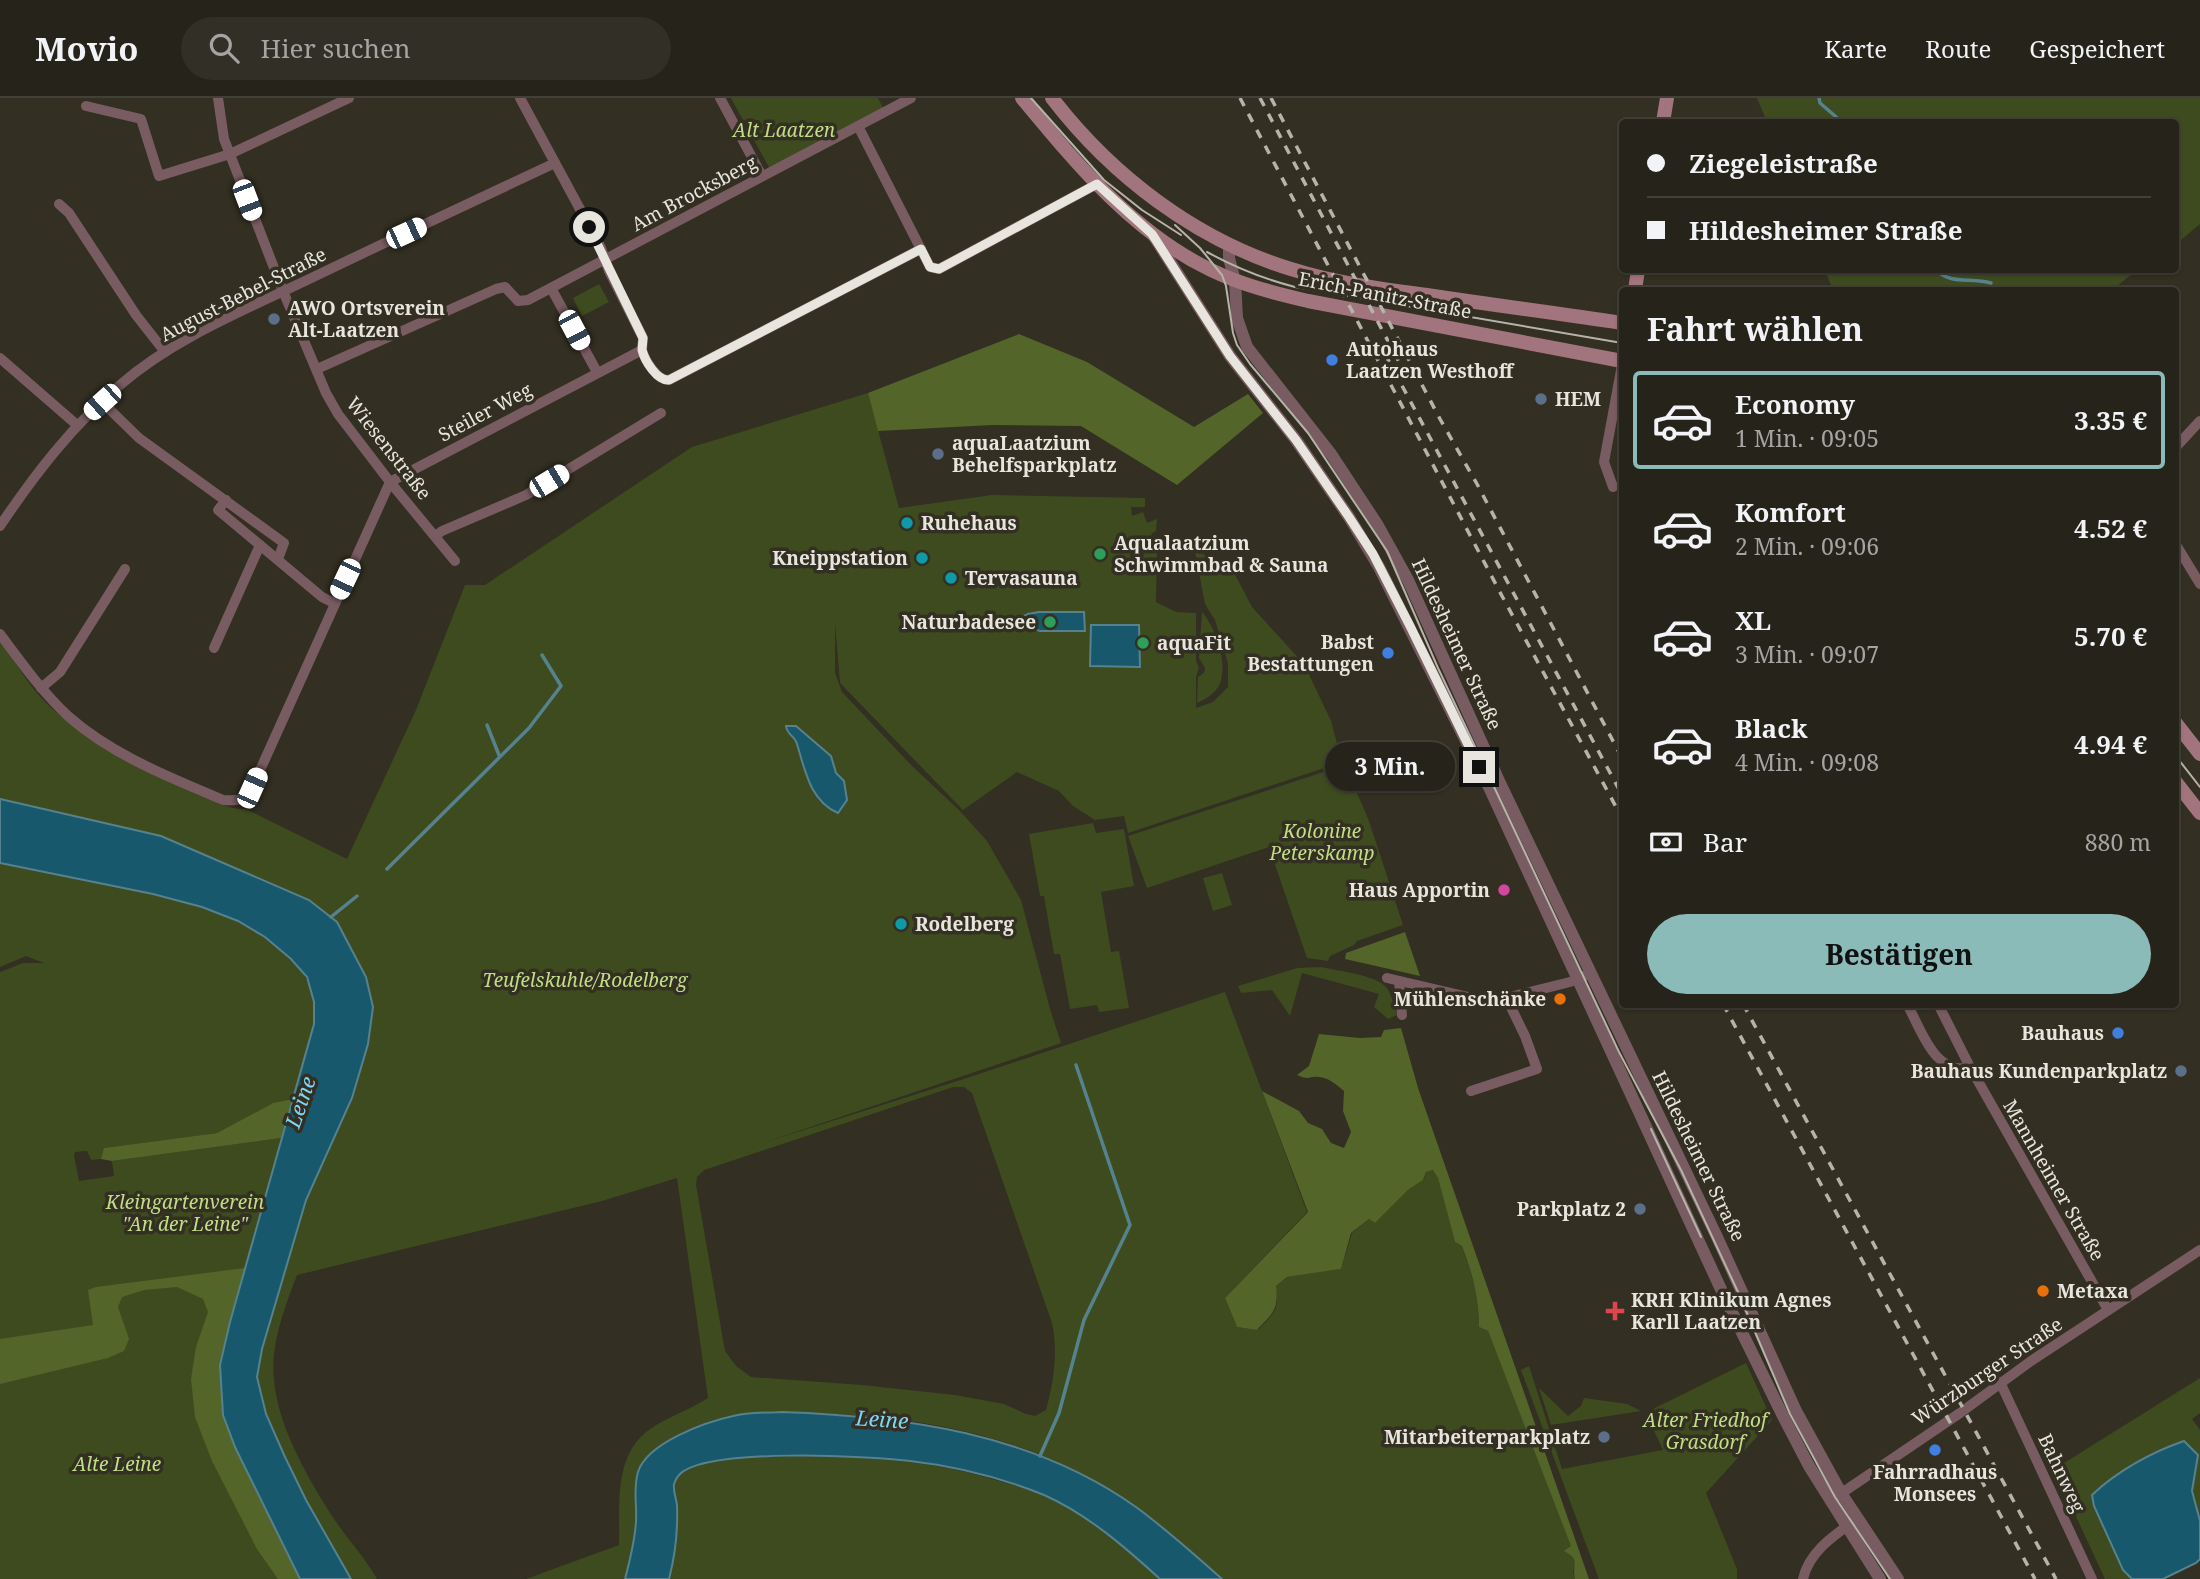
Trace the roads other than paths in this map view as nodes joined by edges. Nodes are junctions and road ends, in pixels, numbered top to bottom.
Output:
1 (218, 98) edge
2 (349, 98) edge
3 (520, 98) edge
4 (720, 98) edge
5 (911, 98) edge
6 (1022, 98) edge
7 (1052, 98) edge
8 (1667, 98) edge
9 (86, 106) dead end
10 (1664, 119) edge
11 (858, 126) junction
12 (230, 154) junction
13 (555, 163) junction
14 (762, 176) junction
15 (1097, 184) junction
16 (59, 204) dead end
17 (1152, 234) junction
18 (1229, 245) junction
19 (921, 249) junction
20 (605, 260) junction
21 (1235, 281) junction
22 (551, 288) junction
23 (283, 291) junction
24 (1619, 323) edge
25 (642, 350) junction
26 (165, 352) junction
27 (0, 358) edge
28 (1619, 362) edge
29 (317, 369) junction
30 (597, 372) junction
31 (1619, 380) edge
32 (102, 402) junction
33 (661, 413) dead end
34 (2200, 421) edge
35 (77, 425) junction
36 (2179, 444) edge
37 (390, 482) junction
38 (1613, 486) dead end
39 (226, 500) junction
40 (0, 526) edge
41 (435, 536) junction
42 (260, 545) junction
43 (2179, 550) edge
44 (278, 559) junction
45 (455, 561) dead end
46 (125, 569) dead end
47 (2200, 584) edge
48 (334, 603) junction
49 (0, 634) edge
50 (214, 648) dead end
51 (41, 688) junction
52 (2179, 727) edge
53 (2200, 754) edge
54 (2179, 786) edge
55 (2200, 813) edge
56 (1585, 976) junction
57 (1387, 978) dead end
58 (1399, 981) junction
59 (1507, 999) junction
60 (1909, 1008) edge
61 (1940, 1008) edge
62 (1402, 1015) dead end
63 (1970, 1067) junction
64 (1471, 1091) dead end
65 (2200, 1250) edge
66 (2108, 1310) junction
67 (2000, 1382) junction
68 (1841, 1493) junction
69 (1830, 1500) junction
70 (1852, 1522) junction
71 (1803, 1579) edge
72 (1881, 1579) edge
73 (1898, 1579) edge
74 (2092, 1579) edge

1 - 12 street, Wiesenstraße
2 - 12 street
3 - 13 street
4 - 14 street
5 - 11 street, Am Brocksberg
6 - 15 main road, Hildesheimer Straße
7 - 18 main road
8 - 10 main road
9 - 12 street
11 - 14 street, Am Brocksberg
11 - 19 street
12 - 23 street, Wiesenstraße
13 - 20 street
13 - 23 street, August-Bebel-Straße
14 - 20 street, Am Brocksberg
15 - 17 main road, Hildesheimer Straße
15 - 19 street
16 - 26 street
17 - 21 main road, Erich-Panitz-Straße
17 - 56 street, Hildesheimer Straße
18 - 21 street, Hildesheimer Straße
18 - 24 main road, Erich-Panitz-Straße
19 - 25 street
20 - 22 street, Am Brocksberg
20 - 25 street
21 - 28 main road, Erich-Panitz-Straße
21 - 56 street, Hildesheimer Straße
22 - 29 street, Am Brocksberg
22 - 30 street
23 - 26 street, August-Bebel-Straße
23 - 29 street, Wiesenstraße
25 - 30 street, Steiler Weg
26 - 32 street, August-Bebel-Straße
27 - 35 street
29 - 37 street, Wiesenstraße
30 - 37 street, Steiler Weg
31 - 38 street
32 - 35 street, August-Bebel-Straße
32 - 39 street
33 - 41 street
34 - 36 street
35 - 40 street, August-Bebel-Straße
37 - 41 street, Wiesenstraße
37 - 48 street
39 - 42 street
39 - 44 street
41 - 45 street, Wiesenstraße
42 - 44 street
42 - 50 street
43 - 47 street
44 - 48 street
46 - 51 street
48 - 51 street
49 - 51 street
52 - 53 main road
54 - 55 main road
56 - 59 street
56 - 68 street, Hildesheimer Straße
56 - 69 street, Hildesheimer Straße
57 - 58 street
58 - 59 street
58 - 62 street
59 - 64 street
60 - 63 street
61 - 63 street, Mannheimer Straße
63 - 66 street, Mannheimer Straße
65 - 66 street, Würzburger Straße
66 - 67 street, Würzburger Straße
67 - 68 street, Würzburger Straße
67 - 74 street, Bahnweg
68 - 69 street, Würzburger Straße
68 - 70 street, Hildesheimer Straße
69 - 70 street, Hildesheimer Straße
70 - 71 street
70 - 72 street, Hildesheimer Straße
70 - 73 street, Hildesheimer Straße

